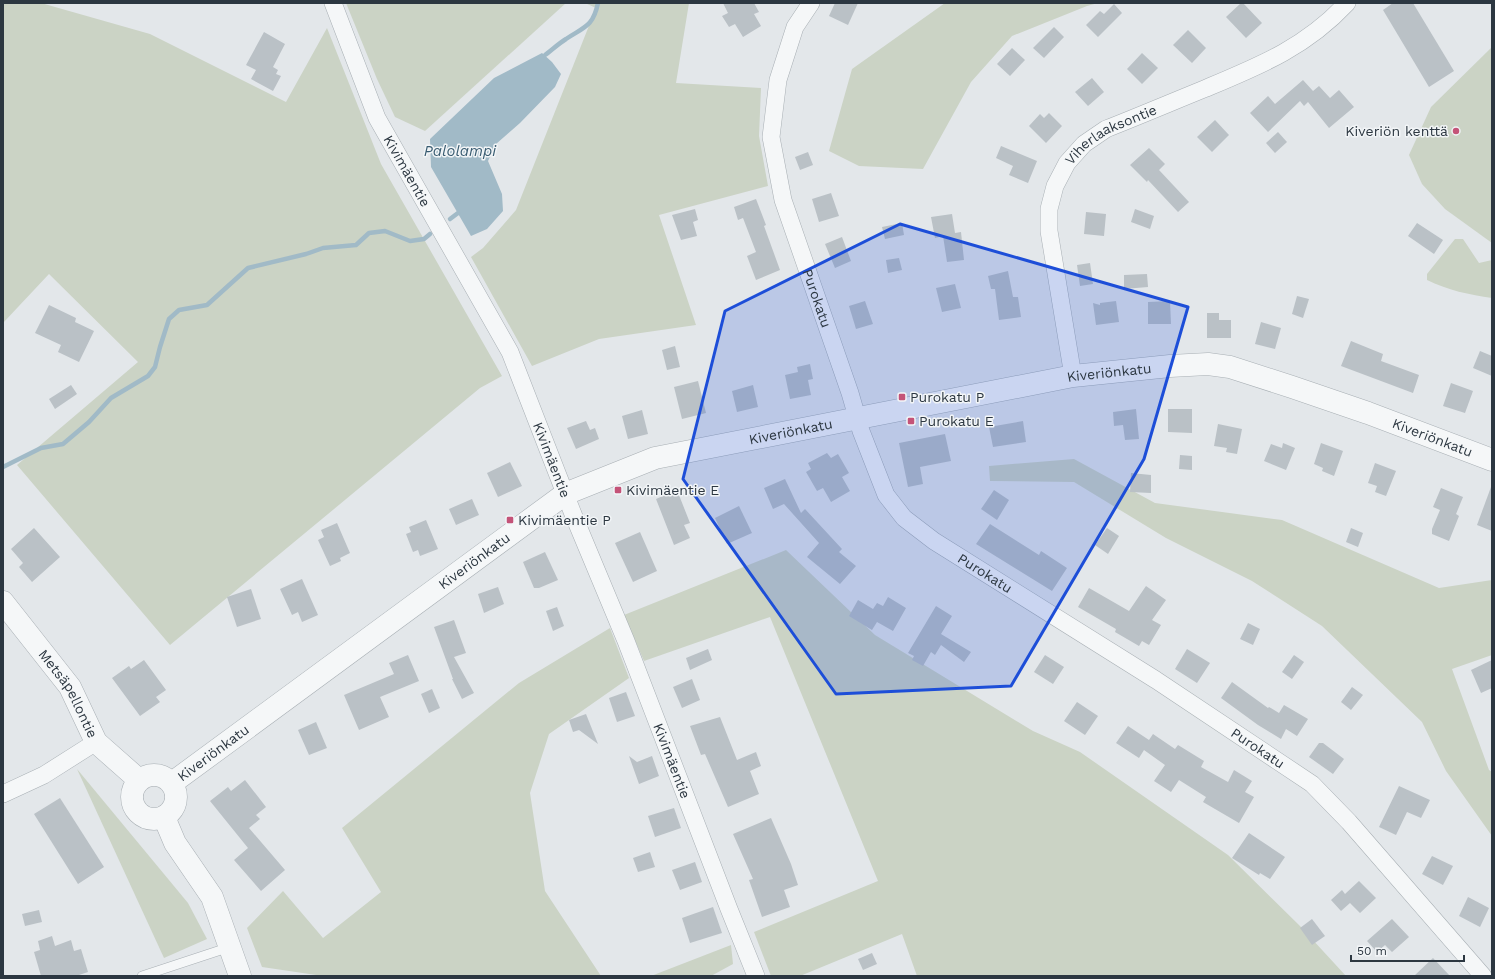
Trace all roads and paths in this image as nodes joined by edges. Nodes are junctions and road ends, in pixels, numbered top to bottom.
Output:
1 (333, 3) edge
2 (811, 3) edge
3 (1346, 3) edge
4 (1073, 376) junction
5 (858, 419) junction
6 (1492, 460) edge
7 (566, 494) junction
8 (3, 602) edge
9 (96, 742) junction
10 (139, 780) junction
11 (172, 783) junction
12 (3, 794) edge
13 (164, 817) junction
14 (230, 947) junction
15 (142, 976) edge
16 (240, 976) edge
17 (756, 976) edge
18 (1482, 976) edge

1 - 7 street, Kivimäentie
2 - 5 street, Purokatu
3 - 4 street, Viherlaaksontie
4 - 5 street, Kiveriönkatu
4 - 6 street, Kiveriönkatu
5 - 7 street, Kiveriönkatu
5 - 18 street, Purokatu
7 - 11 street, Kiveriönkatu
7 - 17 street, Kivimäentie
8 - 9 street, Metsäpellontie
9 - 10 street, Metsäpellontie
9 - 12 street
10 - 11 street
10 - 13 street
11 - 13 street
13 - 14 street
14 - 15 lane
14 - 16 street

